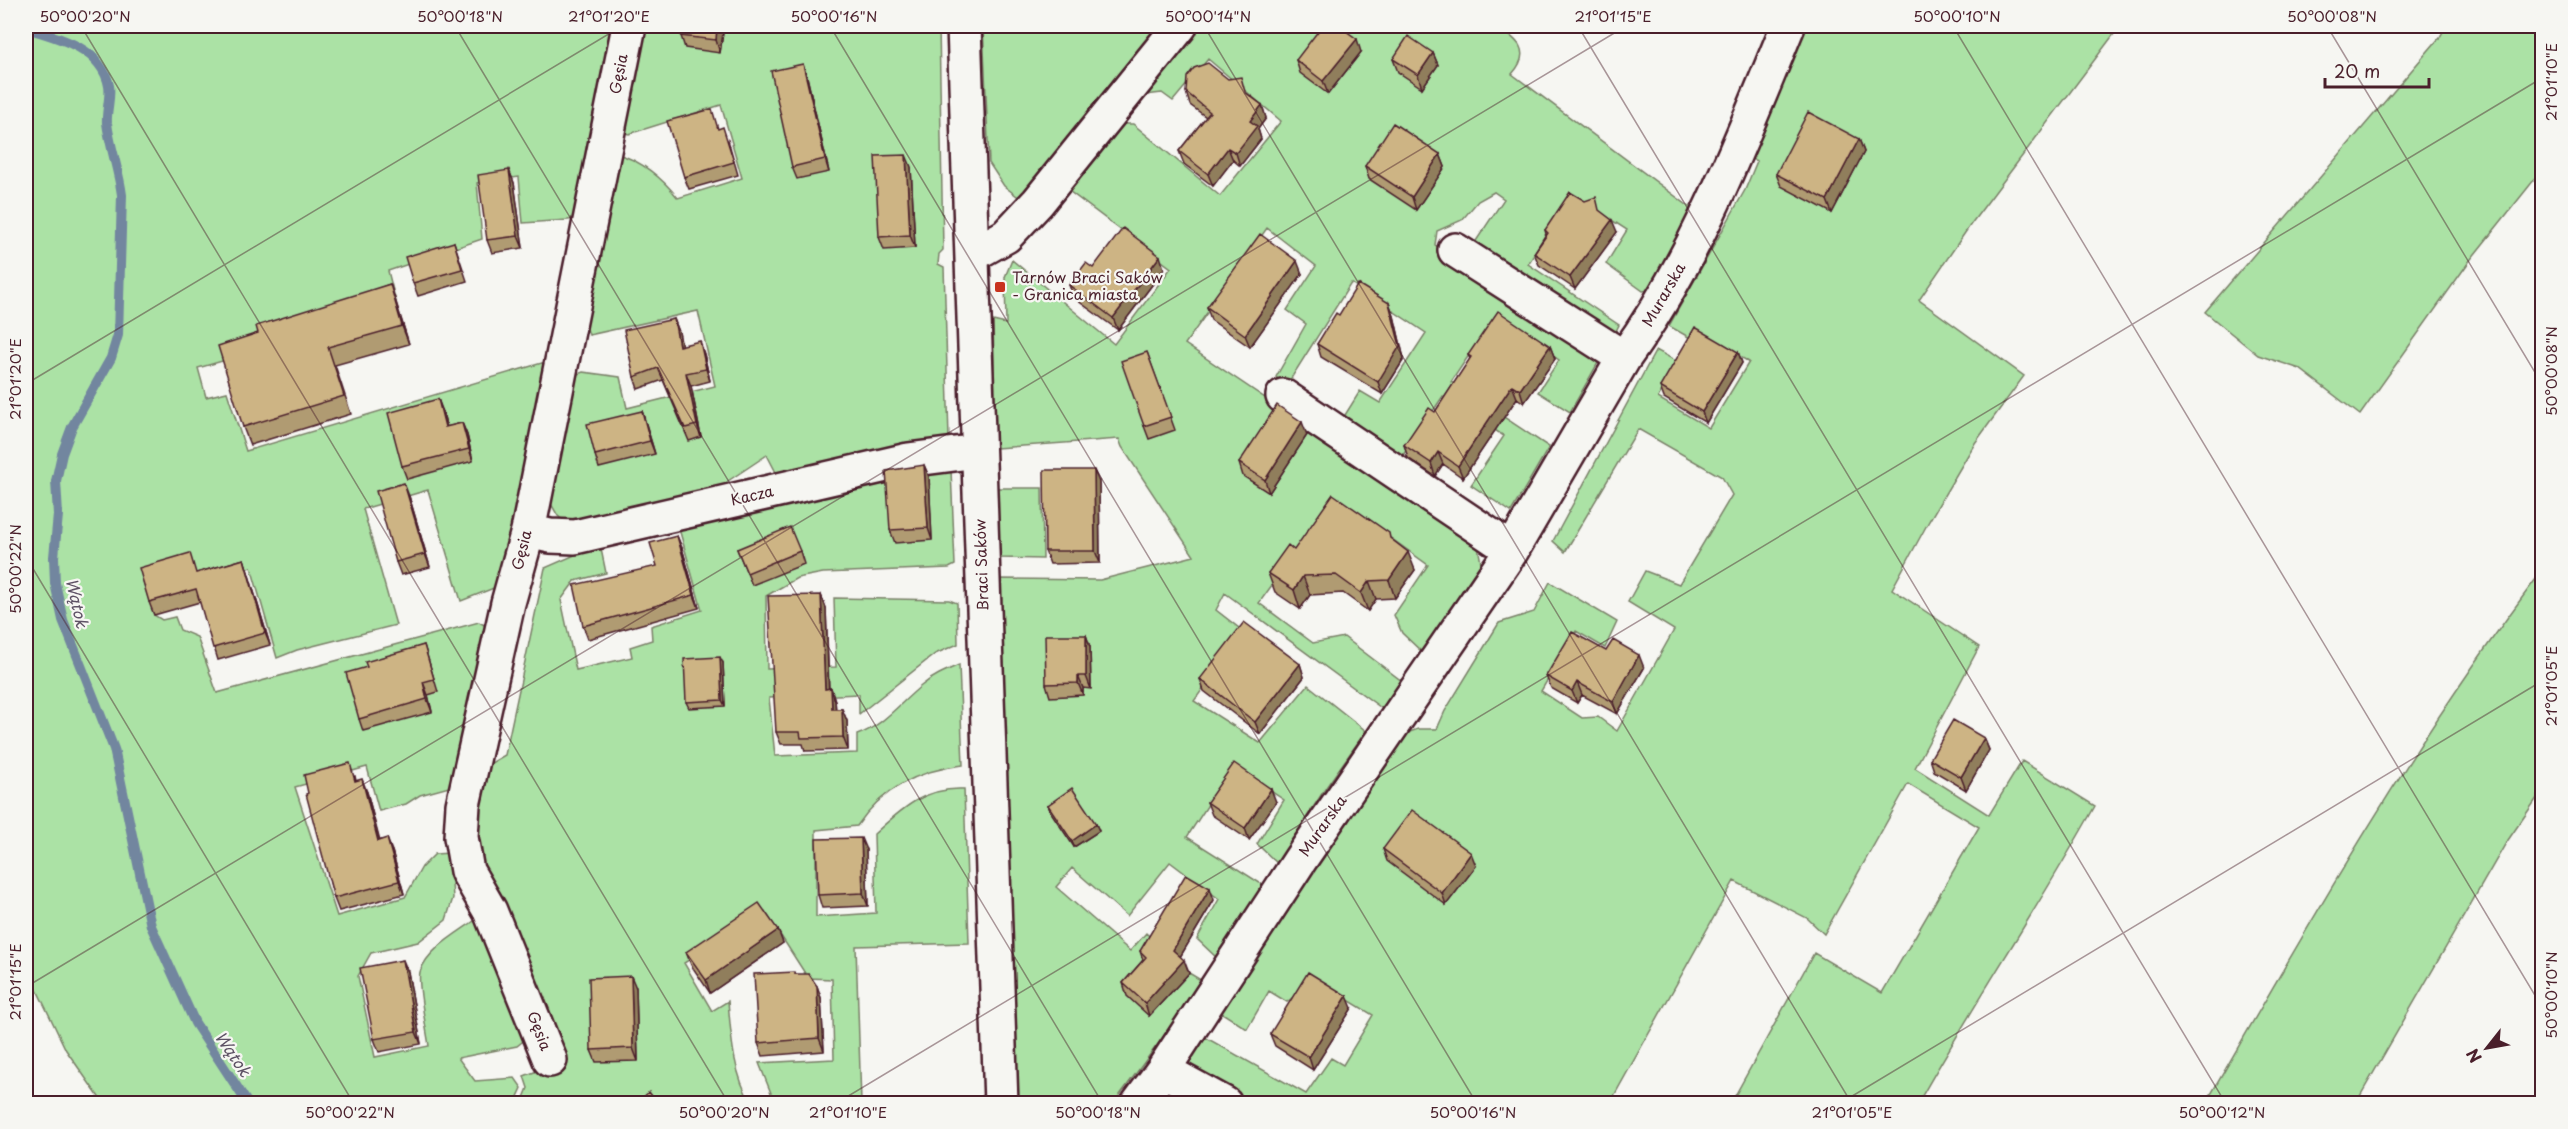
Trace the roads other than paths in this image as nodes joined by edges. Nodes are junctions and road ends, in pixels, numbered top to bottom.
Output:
1 (628, 26) edge
2 (964, 26) edge
3 (1180, 26) edge
4 (1788, 26) edge
5 (1455, 250) dead end
6 (972, 255) junction
7 (1624, 358) junction
8 (1283, 396) dead end
9 (978, 451) junction
10 (528, 531) junction
11 (1512, 550) junction
12 (550, 1060) dead end
13 (1163, 1070) junction
14 (1000, 1104) edge
15 (1138, 1104) edge
16 (1225, 1104) edge

1 - 10 street, Gęsia
2 - 6 street, Braci Saków
3 - 6 street
4 - 7 street, Murarska
5 - 7 street
6 - 9 street, Braci Saków
7 - 11 street, Murarska
8 - 11 street
9 - 10 street, Kacza
9 - 14 street, Braci Saków
10 - 12 street, Gęsia
11 - 13 street, Murarska
13 - 15 street, Murarska
13 - 16 street

